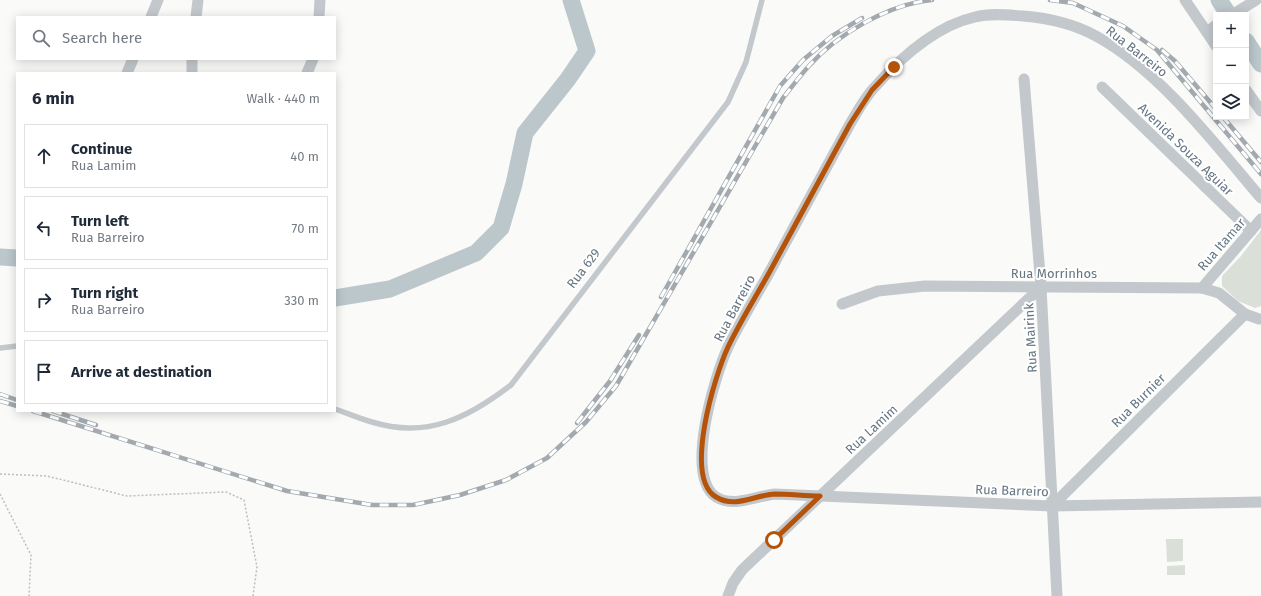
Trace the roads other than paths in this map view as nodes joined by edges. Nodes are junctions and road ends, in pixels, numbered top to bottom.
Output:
1 (158, 0) edge
2 (198, 0) edge
3 (320, 0) edge
4 (762, 0) edge
5 (1185, 0) edge
6 (1253, 2) edge
7 (1237, 12) edge
8 (151, 16) edge
9 (196, 16) edge
10 (319, 16) edge
11 (1211, 28) edge
12 (133, 60) edge
13 (192, 60) edge
14 (313, 60) edge
15 (127, 72) edge
16 (192, 72) edge
17 (307, 72) edge
18 (1024, 79) dead end
19 (1102, 87) dead end
20 (1249, 94) edge
21 (1261, 111) edge
22 (1261, 198) edge
23 (1261, 219) edge
24 (1251, 231) junction
25 (1041, 287) junction
26 (1202, 288) junction
27 (842, 304) dead end
28 (1245, 314) junction
29 (1260, 320) edge
30 (16, 346) edge
31 (0, 348) edge
32 (336, 409) edge
33 (820, 496) junction
34 (1261, 502) edge
35 (1052, 506) junction
36 (728, 596) edge
37 (1057, 596) edge

1 - 8 street
2 - 9 street
3 - 10 street
4 - 32 lane, Rua 629
5 - 11 street
6 - 7 street
12 - 15 street
13 - 16 street
14 - 17 street
18 - 25 street, Rua Mairink
19 - 24 street, Avenida Souza Aguiar
20 - 21 street
22 - 33 street, Rua Barreiro
23 - 24 street, Rua Itamar
24 - 26 street, Rua Itamar
25 - 26 street, Rua Morrinhos
25 - 27 street, Rua Morrinhos
25 - 33 street, Rua Lamim
25 - 35 street, Rua Mairink
26 - 28 street, Rua Morrinhos
28 - 29 street, Rua Morrinhos
28 - 35 street, Rua Burnier
30 - 31 lane
33 - 35 street, Rua Barreiro
33 - 36 street, Rua Lamim
34 - 35 street, Rua Barreiro
35 - 37 street, Rua Mairink

